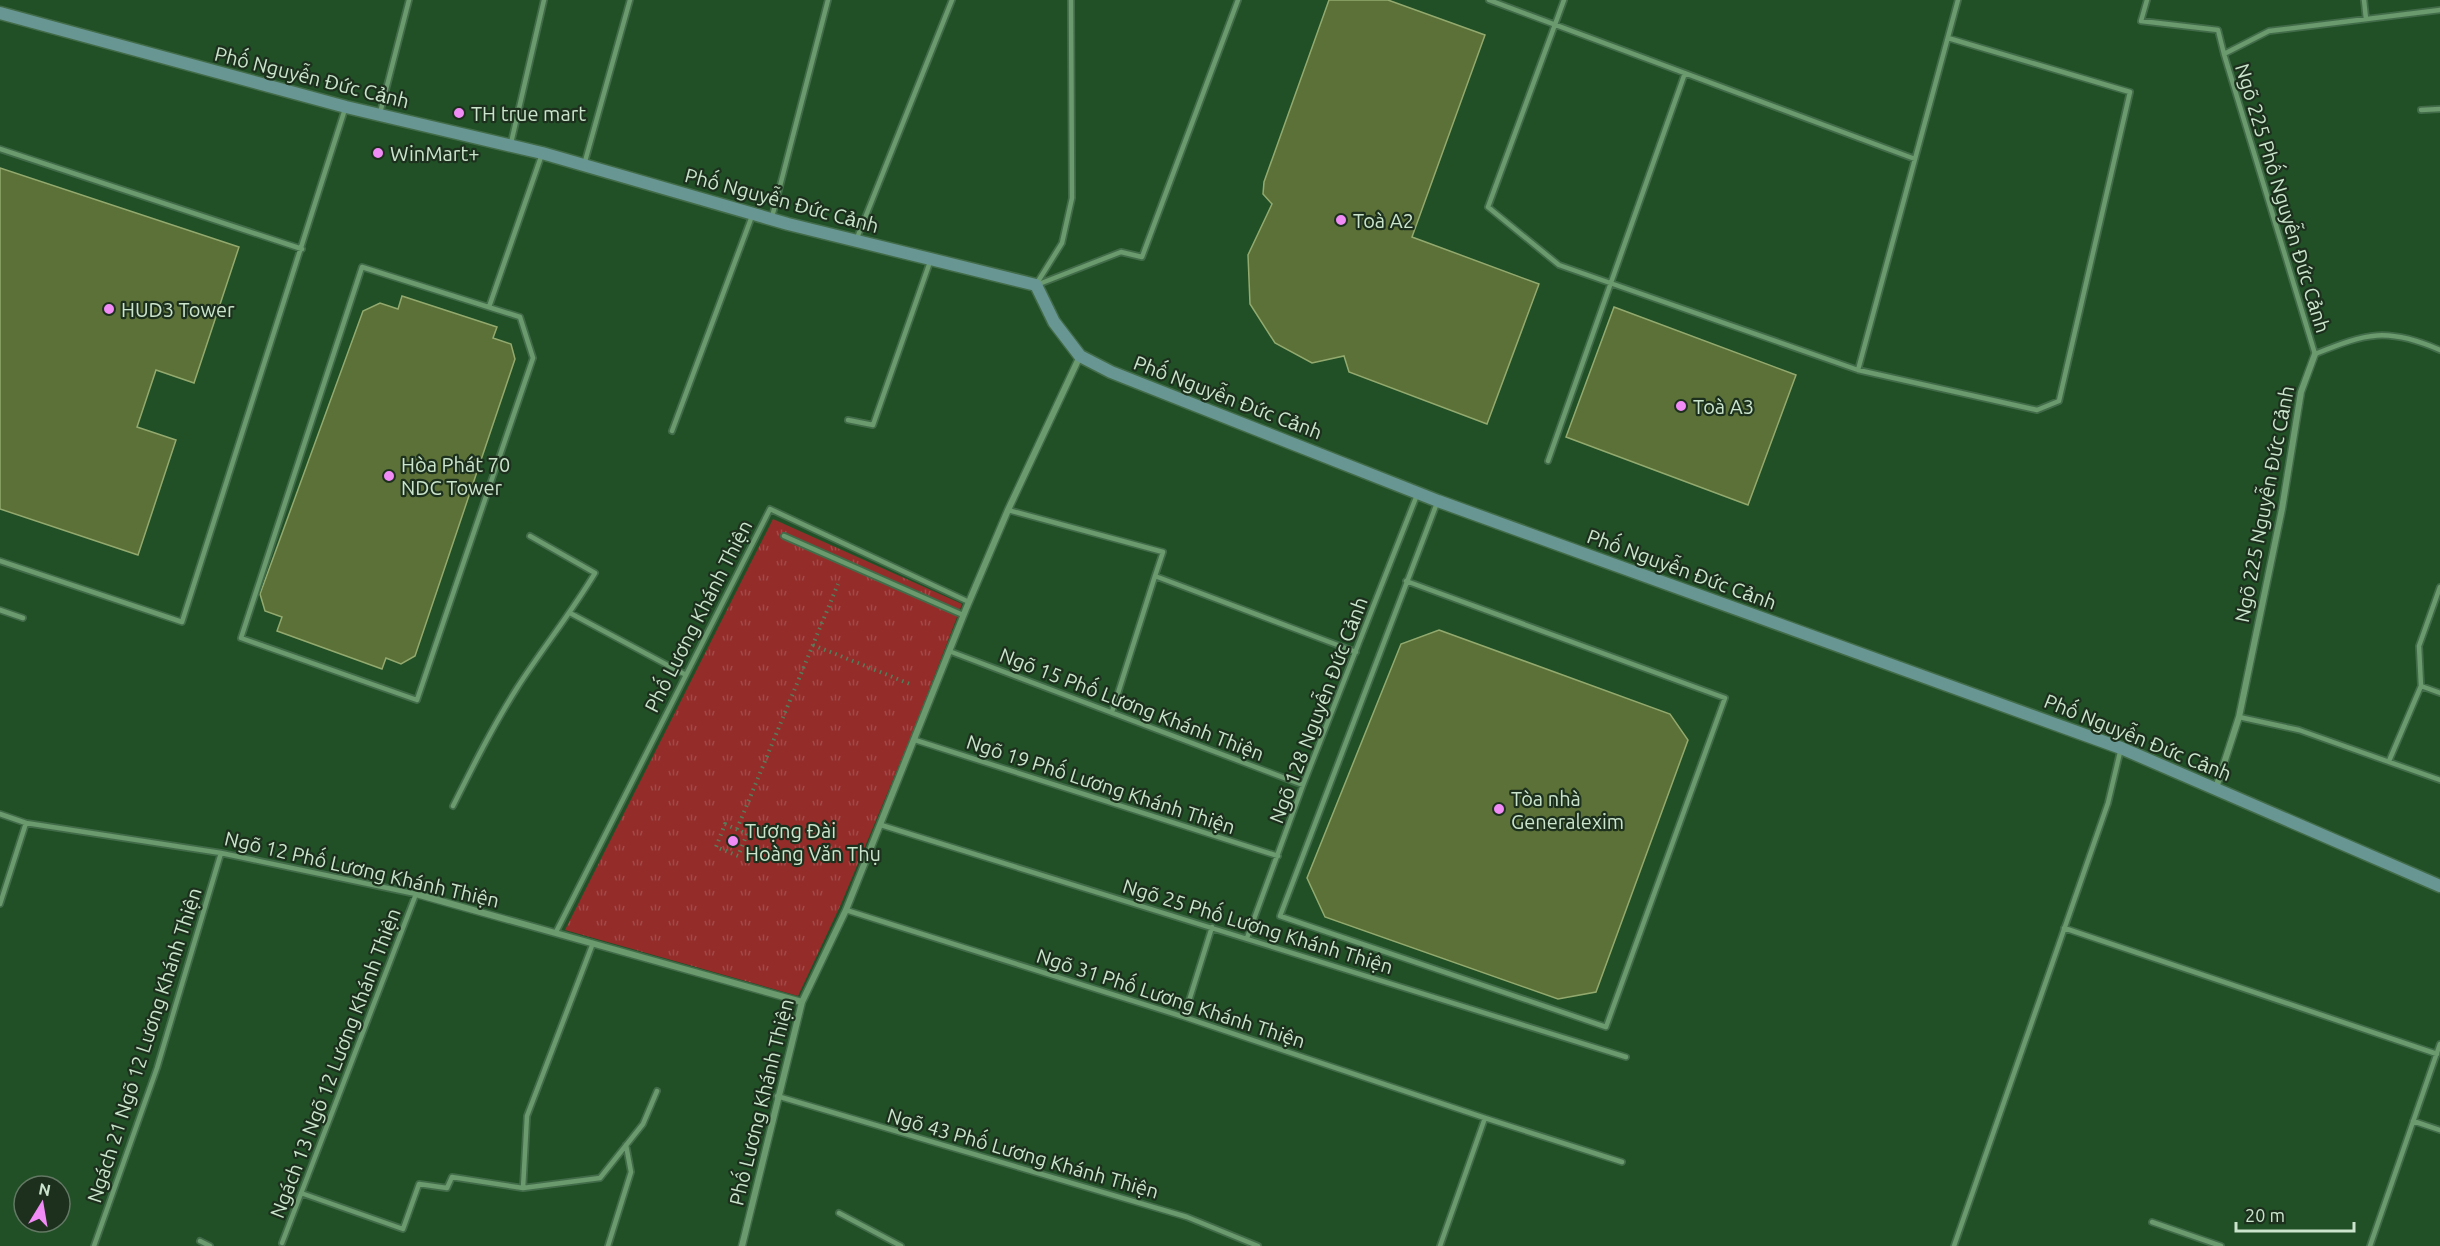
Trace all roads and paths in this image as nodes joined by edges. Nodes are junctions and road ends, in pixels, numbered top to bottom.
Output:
1 (409, 0) edge
2 (544, 0) edge
3 (630, 0) edge
4 (828, 0) edge
5 (952, 0) edge
6 (1071, 0) edge
7 (1238, 0) edge
8 (1489, 0) edge
9 (1564, 0) edge
10 (1958, 0) edge
11 (2147, 0) edge
12 (2364, 0) edge
13 (2440, 10) edge
14 (0, 13) edge
15 (2366, 19) junction
16 (1555, 25) junction
17 (1948, 38) junction
18 (2224, 54) junction
19 (1685, 73) junction
20 (346, 107) junction
21 (2440, 109) edge
22 (2421, 110) dead end
23 (380, 116) junction
24 (510, 146) junction
25 (0, 149) edge
26 (542, 153) junction
27 (1915, 159) junction
28 (584, 165) junction
29 (753, 214) junction
30 (771, 219) junction
31 (856, 241) junction
32 (302, 249) junction
33 (931, 260) junction
34 (1612, 284) junction
35 (1036, 285) junction
36 (489, 307) junction
37 (2440, 350) edge
38 (2315, 354) junction
39 (1080, 356) junction
40 (1858, 370) junction
41 (848, 420) dead end
42 (672, 431) dead end
43 (1548, 461) dead end
44 (1418, 493) junction
45 (1438, 501) junction
46 (1008, 510) junction
47 (530, 536) dead end
48 (784, 536) dead end
49 (0, 561) edge
50 (846, 564) junction
51 (1155, 576) junction
52 (1406, 581) junction
53 (2440, 587) edge
54 (969, 602) junction
55 (0, 610) edge
56 (570, 614) junction
57 (963, 615) junction
58 (23, 618) dead end
59 (813, 645) junction
60 (949, 651) junction
61 (1356, 652) junction
62 (686, 675) junction
63 (2421, 686) junction
64 (933, 693) junction
65 (2440, 693) edge
66 (1112, 712) junction
67 (2239, 717) junction
68 (915, 740) junction
69 (2121, 748) junction
70 (2389, 761) junction
71 (2440, 780) edge
72 (1304, 785) junction
73 (2216, 788) junction
74 (453, 806) dead end
75 (0, 814) edge
76 (26, 823) junction
77 (881, 825) junction
78 (737, 829) junction
79 (221, 854) junction
80 (1278, 856) junction
81 (2440, 886) edge
82 (416, 894) junction
83 (0, 904) edge
84 (846, 910) junction
85 (1212, 927) junction
86 (2064, 928) junction
87 (556, 932) junction
88 (1248, 938) junction
89 (593, 943) junction
90 (802, 1002) junction
91 (1184, 1017) junction
92 (2440, 1044) edge
93 (2437, 1054) junction
94 (1626, 1057) dead end
95 (657, 1091) dead end
96 (777, 1096) junction
97 (1485, 1118) junction
98 (2414, 1121) junction
99 (2440, 1130) edge
100 (626, 1145) junction
101 (1622, 1161) dead end
102 (524, 1188) junction
103 (301, 1193) junction
104 (839, 1213) dead end
105 (2152, 1222) dead end
106 (200, 1241) dead end
107 (282, 1243) dead end
108 (894, 1244) edge
109 (94, 1246) edge
110 (210, 1246) edge
111 (608, 1246) edge
112 (742, 1246) edge
113 (901, 1246) edge
114 (1258, 1246) edge
115 (1440, 1246) edge
116 (1954, 1246) edge
117 (2221, 1246) edge
118 (2370, 1246) edge

1 - 23 lane
2 - 24 lane
3 - 28 lane
4 - 30 lane
5 - 31 lane
6 - 35 lane
7 - 35 lane
8 - 16 lane
9 - 16 lane
10 - 17 lane
11 - 18 lane
12 - 15 lane
13 - 15 lane, Ngõ 225 Phố Nguyễn Đức Cảnh
14 - 20 street, Phố Nguyễn Đức Cảnh
15 - 18 lane, Ngõ 225 Phố Nguyễn Đức Cảnh
16 - 19 lane
16 - 34 lane
17 - 27 lane
17 - 40 lane
18 - 38 lane, Ngõ 225 Phố Nguyễn Đức Cảnh
19 - 27 lane
19 - 34 lane
20 - 23 street, Phố Nguyễn Đức Cảnh
20 - 32 lane
21 - 22 lane
23 - 24 street, Phố Nguyễn Đức Cảnh
24 - 26 street, Phố Nguyễn Đức Cảnh
25 - 32 lane
26 - 28 street, Phố Nguyễn Đức Cảnh
26 - 36 lane
27 - 40 lane
28 - 29 street, Phố Nguyễn Đức Cảnh
29 - 30 street, Phố Nguyễn Đức Cảnh
29 - 42 lane
30 - 31 street, Phố Nguyễn Đức Cảnh
31 - 33 street, Phố Nguyễn Đức Cảnh
32 - 49 lane
33 - 35 street, Phố Nguyễn Đức Cảnh
33 - 41 lane
34 - 40 lane
34 - 43 lane
35 - 39 street, Phố Nguyễn Đức Cảnh
36 - 36 lane
37 - 38 lane
38 - 67 street, Ngõ 225 Nguyễn Đức Cảnh
39 - 44 street, Phố Nguyễn Đức Cảnh
39 - 46 street, Phố Lương Khánh Thiện
44 - 45 street, Phố Nguyễn Đức Cảnh
44 - 61 lane, Ngõ 128 Nguyễn Đức Cảnh
45 - 52 lane
45 - 69 street, Phố Nguyễn Đức Cảnh
46 - 51 lane
46 - 54 street, Phố Lương Khánh Thiện
47 - 56 lane
48 - 50 lane
50 - 57 lane
50 - 59 path
51 - 61 lane
51 - 66 lane
52 - 52 lane
53 - 63 lane
54 - 57 street, Phố Lương Khánh Thiện
54 - 62 lane, Phố Lương Khánh Thiện
55 - 58 lane
56 - 62 lane
56 - 74 lane
57 - 60 street, Phố Lương Khánh Thiện
59 - 64 path
59 - 78 path
60 - 64 street, Phố Lương Khánh Thiện
60 - 66 lane, Ngõ 15 Phố Lương Khánh Thiện
61 - 72 lane, Ngõ 128 Nguyễn Đức Cảnh
62 - 87 lane, Phố Lương Khánh Thiện
63 - 65 lane
63 - 70 lane
64 - 68 street, Phố Lương Khánh Thiện
66 - 72 lane, Ngõ 15 Phố Lương Khánh Thiện
67 - 70 lane
67 - 73 street, Ngõ 225 Nguyễn Đức Cảnh
68 - 77 street, Phố Lương Khánh Thiện
68 - 80 lane, Ngõ 19 Phố Lương Khánh Thiện
69 - 73 street, Phố Nguyễn Đức Cảnh
69 - 86 lane
70 - 71 lane
72 - 80 lane, Ngõ 128 Nguyễn Đức Cảnh
73 - 81 street, Phố Nguyễn Đức Cảnh
75 - 76 lane, Ngõ 12 Phố Lương Khánh Thiện
76 - 79 lane, Ngõ 12 Phố Lương Khánh Thiện
76 - 83 lane
77 - 84 street, Phố Lương Khánh Thiện
77 - 85 lane, Ngõ 25 Phố Lương Khánh Thiện
78 - 78 path
79 - 82 lane, Ngõ 12 Phố Lương Khánh Thiện
79 - 109 lane, Ngách 21 Ngõ 12 Lương Khánh Thiện
80 - 88 lane, Ngõ 128 Nguyễn Đức Cảnh
82 - 87 street, Ngõ 12 Phố Lương Khánh Thiện
82 - 103 lane, Ngách 13 Ngõ 12 Lương Khánh Thiện
84 - 90 street, Phố Lương Khánh Thiện
84 - 91 lane, Ngõ 31 Phố Lương Khánh Thiện
85 - 88 lane, Ngõ 25 Phố Lương Khánh Thiện
85 - 91 lane
86 - 93 lane
86 - 116 lane
87 - 89 street, Ngõ 12 Phố Lương Khánh Thiện
88 - 94 lane, Ngõ 25 Phố Lương Khánh Thiện
89 - 90 street, Ngõ 12 Phố Lương Khánh Thiện
89 - 102 lane
90 - 96 street, Phố Lương Khánh Thiện
91 - 97 lane, Ngõ 31 Phố Lương Khánh Thiện
92 - 93 lane
93 - 98 lane
95 - 100 lane
96 - 112 street, Phố Lương Khánh Thiện
96 - 114 lane, Ngõ 43 Phố Lương Khánh Thiện
97 - 101 lane, Ngõ 31 Phố Lương Khánh Thiện
97 - 115 lane
98 - 99 lane
98 - 118 lane
100 - 102 lane
100 - 111 lane
102 - 103 lane
103 - 107 lane, Ngách 13 Ngõ 12 Lương Khánh Thiện
104 - 108 lane
105 - 117 lane
106 - 110 lane
108 - 113 lane

